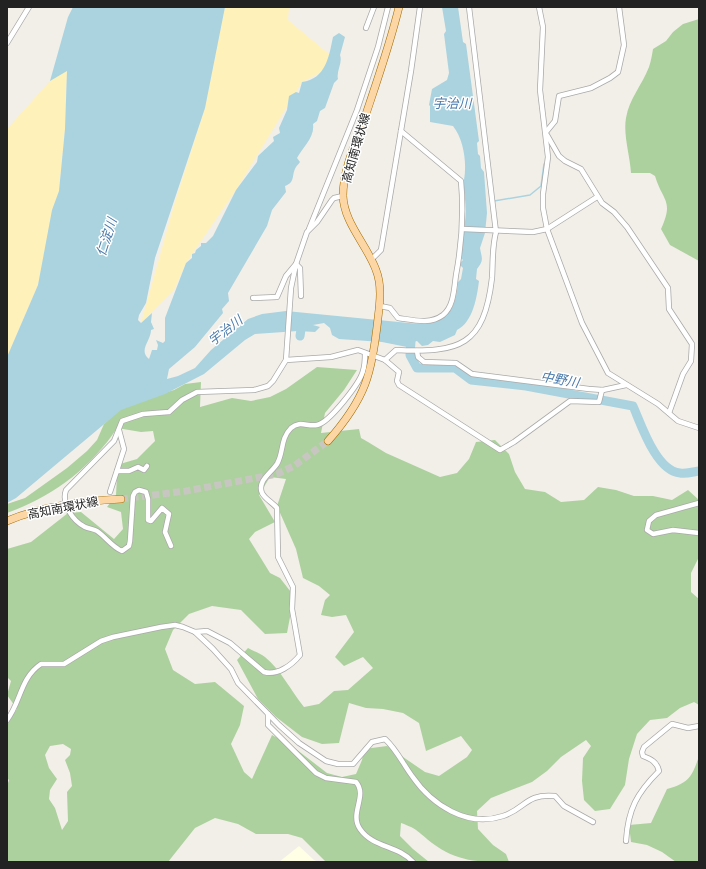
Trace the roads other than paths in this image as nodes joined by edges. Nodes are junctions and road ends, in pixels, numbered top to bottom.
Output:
1 (29, 7) edge
2 (374, 7) edge
3 (388, 7) edge
4 (399, 7) edge
5 (420, 7) edge
6 (469, 7) edge
7 (539, 7) edge
8 (619, 7) edge
9 (366, 28) dead end
10 (7, 43) edge
11 (401, 130) junction
12 (546, 132) junction
13 (343, 196) junction
14 (597, 197) junction
15 (464, 229) junction
16 (548, 229) junction
17 (307, 232) junction
18 (495, 232) junction
19 (371, 260) junction
20 (296, 264) junction
21 (301, 296) dead end
22 (253, 298) dead end
23 (380, 306) junction
24 (417, 351) junction
25 (365, 353) junction
26 (373, 356) junction
27 (286, 360) junction
28 (385, 360) junction
29 (626, 385) junction
30 (602, 390) junction
31 (669, 413) junction
32 (699, 428) edge
33 (119, 430) junction
34 (328, 441) tunnel mouth
35 (147, 466) dead end
36 (117, 471) junction
37 (110, 492) dead end
38 (121, 499) tunnel mouth
39 (699, 503) edge
40 (66, 505) junction
41 (7, 521) edge
42 (699, 533) edge
43 (170, 546) dead end
44 (195, 632) junction
45 (268, 714) junction
46 (7, 720) edge
47 (699, 726) edge
48 (593, 822) dead end
49 (626, 841) dead end
50 (413, 862) edge

1 - 10 street
2 - 9 street
3 - 17 street
4 - 13 main road, 高知南環状線
5 - 11 street
6 - 18 street
7 - 12 street
8 - 12 street
11 - 15 street
11 - 19 street
12 - 14 street
12 - 16 street
13 - 17 street
13 - 19 main road, 高知南環状線
14 - 16 street
14 - 31 street
15 - 18 street
15 - 23 street
16 - 18 street
16 - 29 street
17 - 20 street
18 - 24 street
19 - 23 main road, 高知南環状線
20 - 21 street
20 - 22 street
20 - 27 street
23 - 26 main road, 高知南環状線
24 - 28 street
24 - 30 street
25 - 26 street
25 - 27 street
25 - 44 street
26 - 28 street
26 - 34 main road, 高知南環状線
27 - 33 street
28 - 30 street
29 - 30 street
29 - 31 street
31 - 32 street
33 - 36 street
33 - 40 street
35 - 36 street
36 - 37 street
38 - 40 main road, 高知南環状線
39 - 42 street
40 - 41 main road, 高知南環状線
40 - 43 street
44 - 45 street
44 - 46 street
45 - 48 street
45 - 50 street
47 - 49 street

